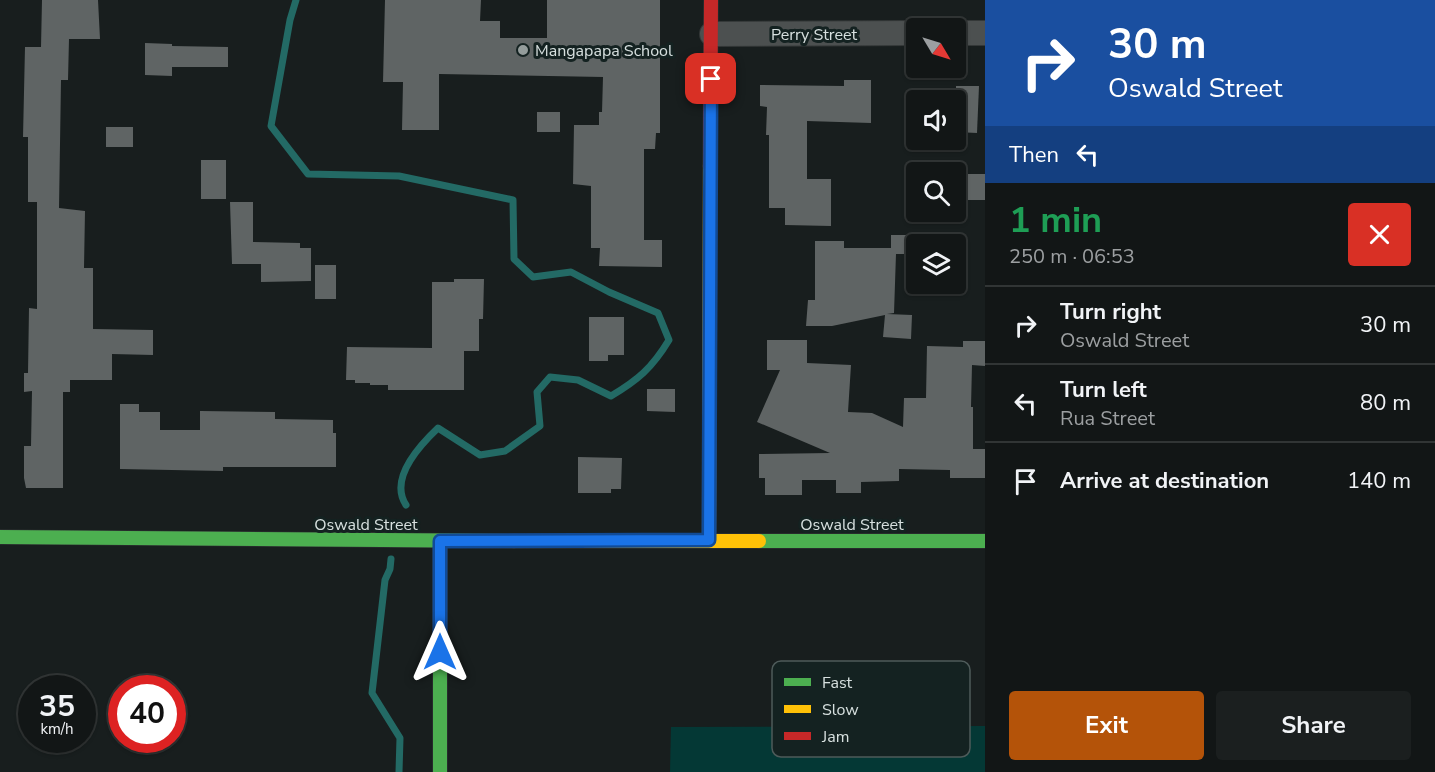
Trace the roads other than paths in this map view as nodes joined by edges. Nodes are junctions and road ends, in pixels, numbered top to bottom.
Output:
1 (711, 0) edge
2 (906, 33) edge
3 (966, 33) edge
4 (985, 33) edge
5 (712, 34) junction
6 (0, 537) edge
7 (709, 540) junction
8 (440, 541) junction
9 (985, 541) edge
10 (440, 772) edge

1 - 5 street
2 - 5 street, Perry Street
3 - 4 street
5 - 7 street
6 - 8 street, Oswald Street
7 - 8 street, Oswald Street
7 - 9 street, Oswald Street
8 - 10 street

